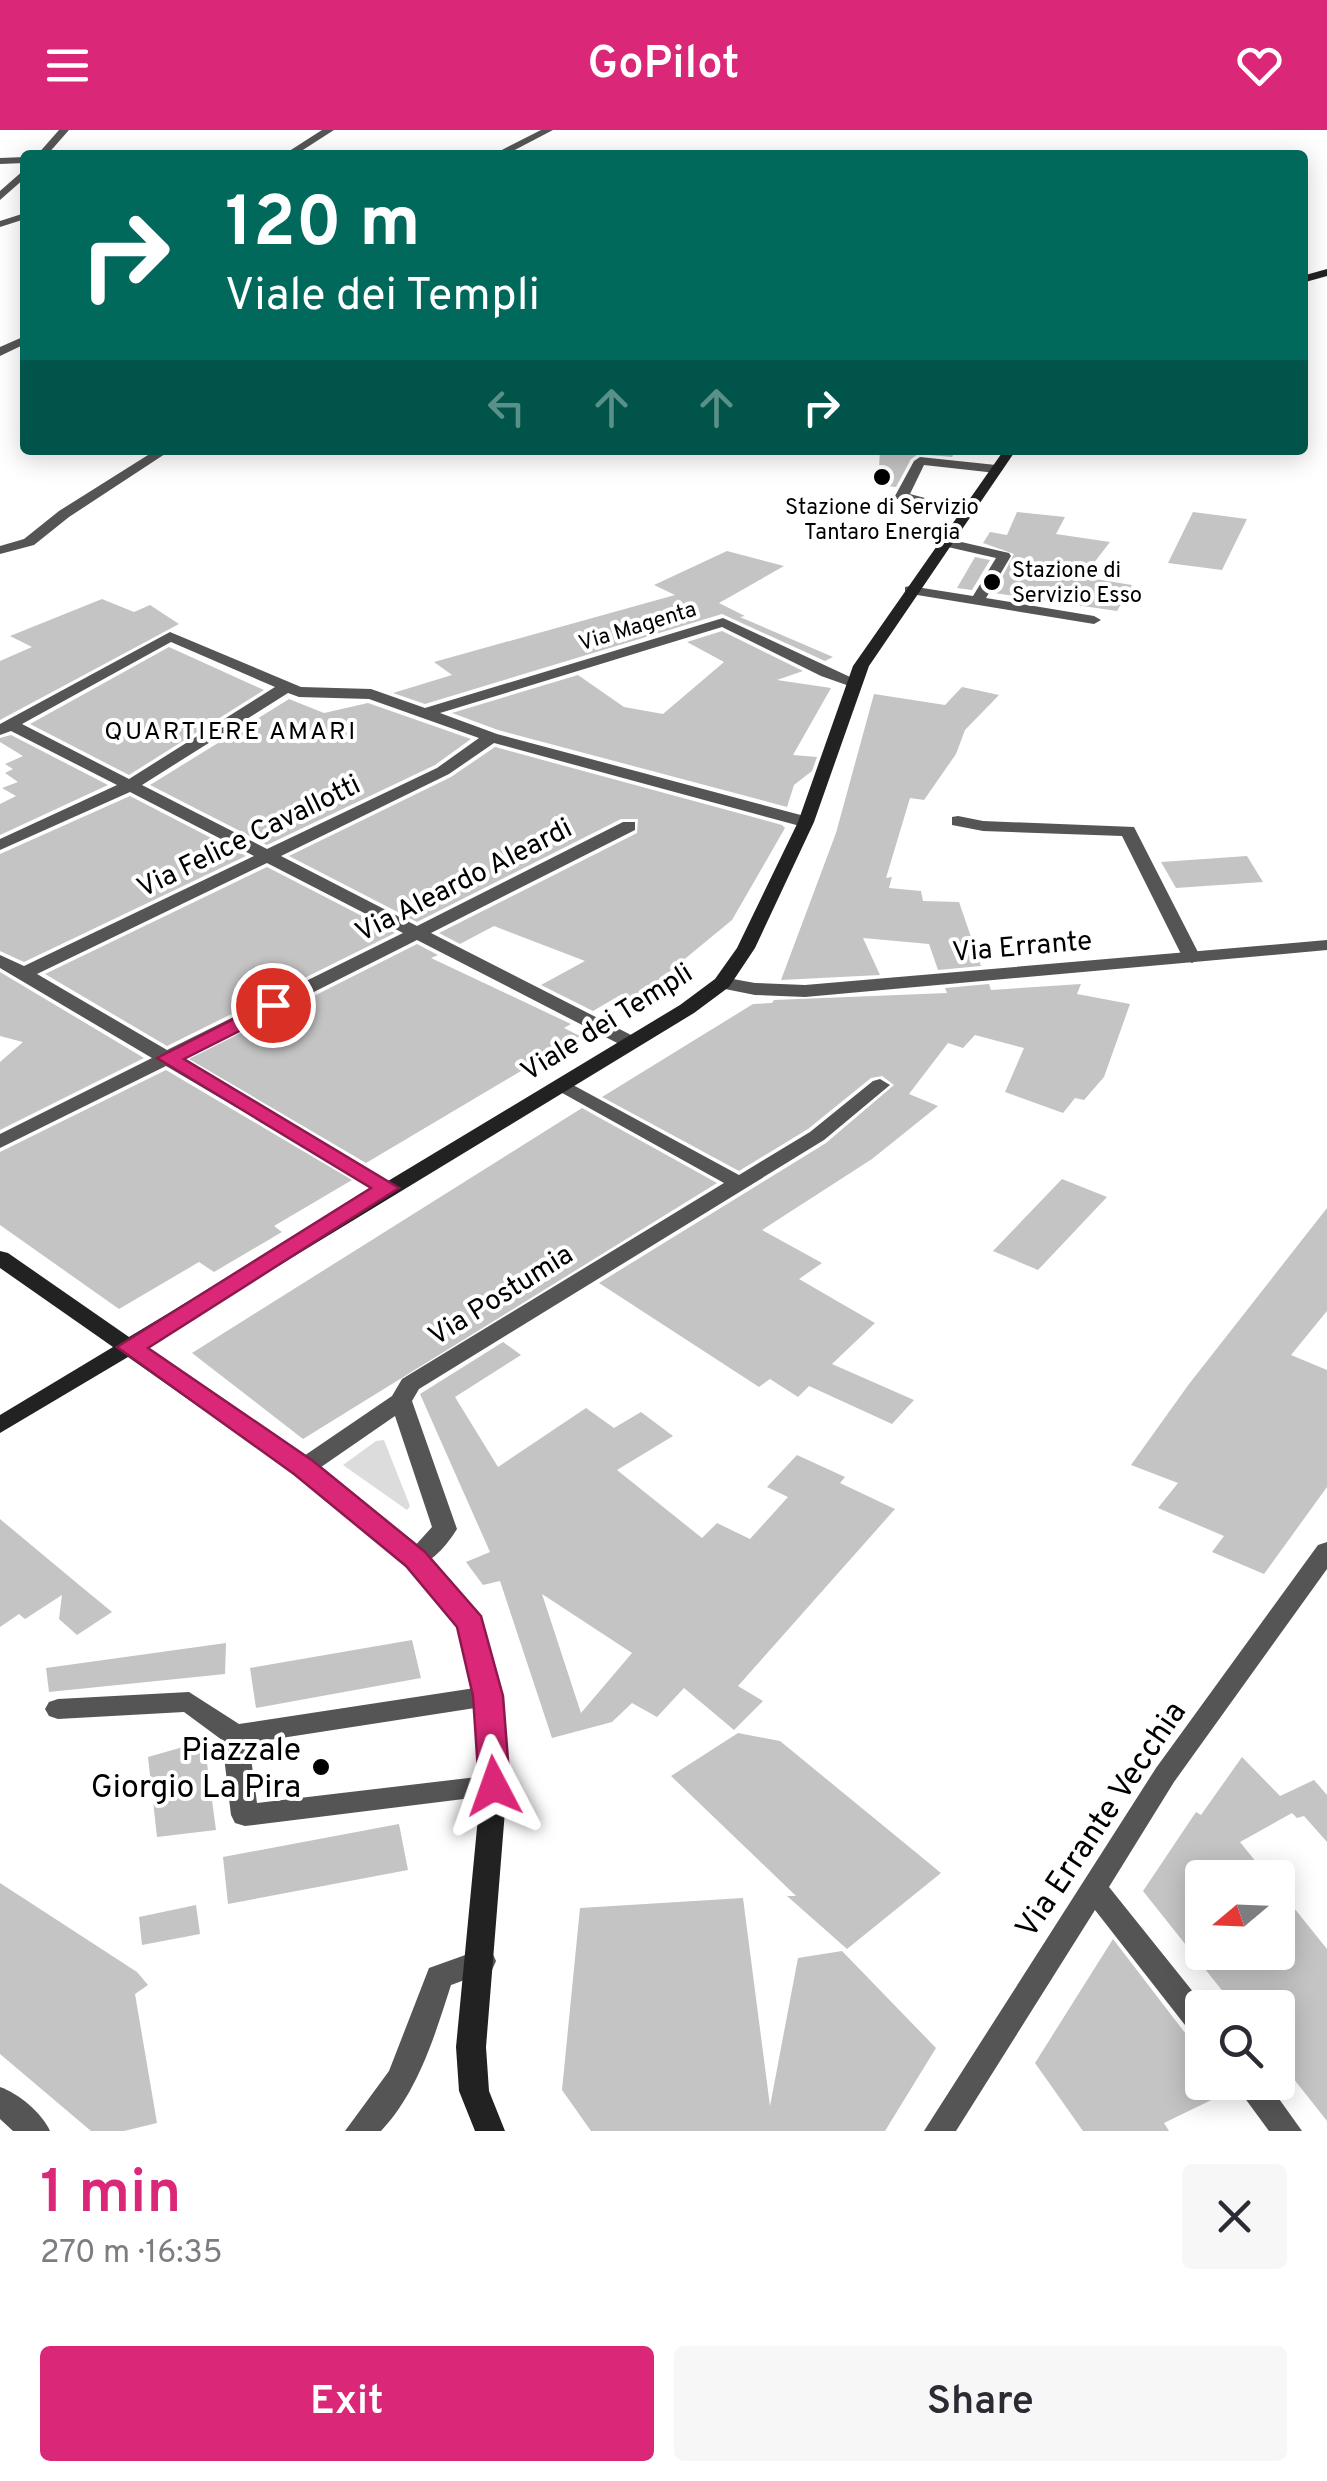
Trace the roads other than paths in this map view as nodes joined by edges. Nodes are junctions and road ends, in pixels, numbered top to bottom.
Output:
1 (64, 130) edge
2 (329, 130) edge
3 (548, 130) edge
4 (46, 150) edge
5 (296, 150) edge
6 (506, 150) edge
7 (20, 177) edge
8 (0, 197) edge
9 (156, 455) edge
10 (1006, 455) edge
11 (996, 469) junction
12 (965, 512) junction
13 (944, 542) junction
14 (0, 550) edge
15 (910, 590) junction
16 (977, 601) junction
17 (1094, 620) dead end
18 (855, 683) junction
19 (285, 688) junction
20 (425, 713) junction
21 (5, 727) edge
22 (491, 737) junction
23 (129, 786) junction
24 (958, 821) dead end
25 (806, 822) junction
26 (629, 826) dead end
27 (0, 845) edge
28 (266, 858) junction
29 (414, 934) junction
30 (1327, 945) edge
31 (1192, 958) junction
32 (0, 960) edge
33 (23, 974) junction
34 (722, 983) junction
35 (630, 1042) junction
36 (168, 1058) junction
37 (562, 1085) junction
38 (880, 1085) dead end
39 (0, 1142) edge
40 (738, 1182) junction
41 (387, 1188) junction
42 (0, 1258) edge
43 (130, 1347) junction
44 (400, 1401) junction
45 (0, 1425) edge
46 (304, 1468) junction
47 (1327, 1552) edge
48 (416, 1559) junction
49 (488, 1696) junction
50 (58, 1709) dead end
51 (236, 1735) junction
52 (494, 1786) junction
53 (1094, 1888) junction
54 (482, 1961) junction
55 (1185, 2003) edge
56 (0, 2100) edge
57 (1262, 2100) edge
58 (35, 2131) edge
59 (360, 2131) edge
60 (490, 2131) edge
61 (939, 2131) edge
62 (1287, 2131) edge

1 - 4 street
2 - 5 street
3 - 6 street
7 - 8 street
9 - 14 street
10 - 11 main road, Viale dei Templi
11 - 12 main road, Viale dei Templi
11 - 12 street
12 - 13 main road, Viale dei Templi
13 - 15 main road, Viale dei Templi
13 - 16 street
15 - 16 street
15 - 18 main road, Viale dei Templi
16 - 17 street
18 - 20 street, Via Magenta
18 - 25 main road, Viale dei Templi
19 - 20 street
19 - 21 street
19 - 23 street
20 - 22 street
21 - 23 street
22 - 25 street
22 - 28 street, Via Felice Cavallotti
23 - 27 street
23 - 28 street
24 - 31 street
25 - 34 main road, Viale dei Templi
26 - 29 street, Via Aleardo Aleardi
28 - 29 street
28 - 33 street, Via Felice Cavallotti
29 - 35 street
29 - 36 street, Via Aleardo Aleardi
30 - 31 street, Via Errante
31 - 34 street, Via Errante
32 - 33 street
33 - 36 street
34 - 35 main road, Viale dei Templi
35 - 37 main road, Viale dei Templi
36 - 39 street, Via Aleardo Aleardi
36 - 41 street
37 - 40 street
37 - 41 main road, Viale dei Templi
38 - 40 street, Via Postumia
40 - 44 street, Via Postumia
41 - 43 main road, Viale dei Templi
42 - 43 main road
43 - 45 main road, Viale dei Templi
43 - 46 main road
44 - 46 street, Via Postumia
44 - 48 street
46 - 48 main road
47 - 53 street, Via Errante Vecchia
48 - 49 main road
49 - 51 street
49 - 52 main road
50 - 51 street
51 - 52 street
52 - 54 main road
53 - 55 street
53 - 61 street, Via Errante Vecchia
54 - 59 street
54 - 60 main road
56 - 58 street
57 - 62 street

